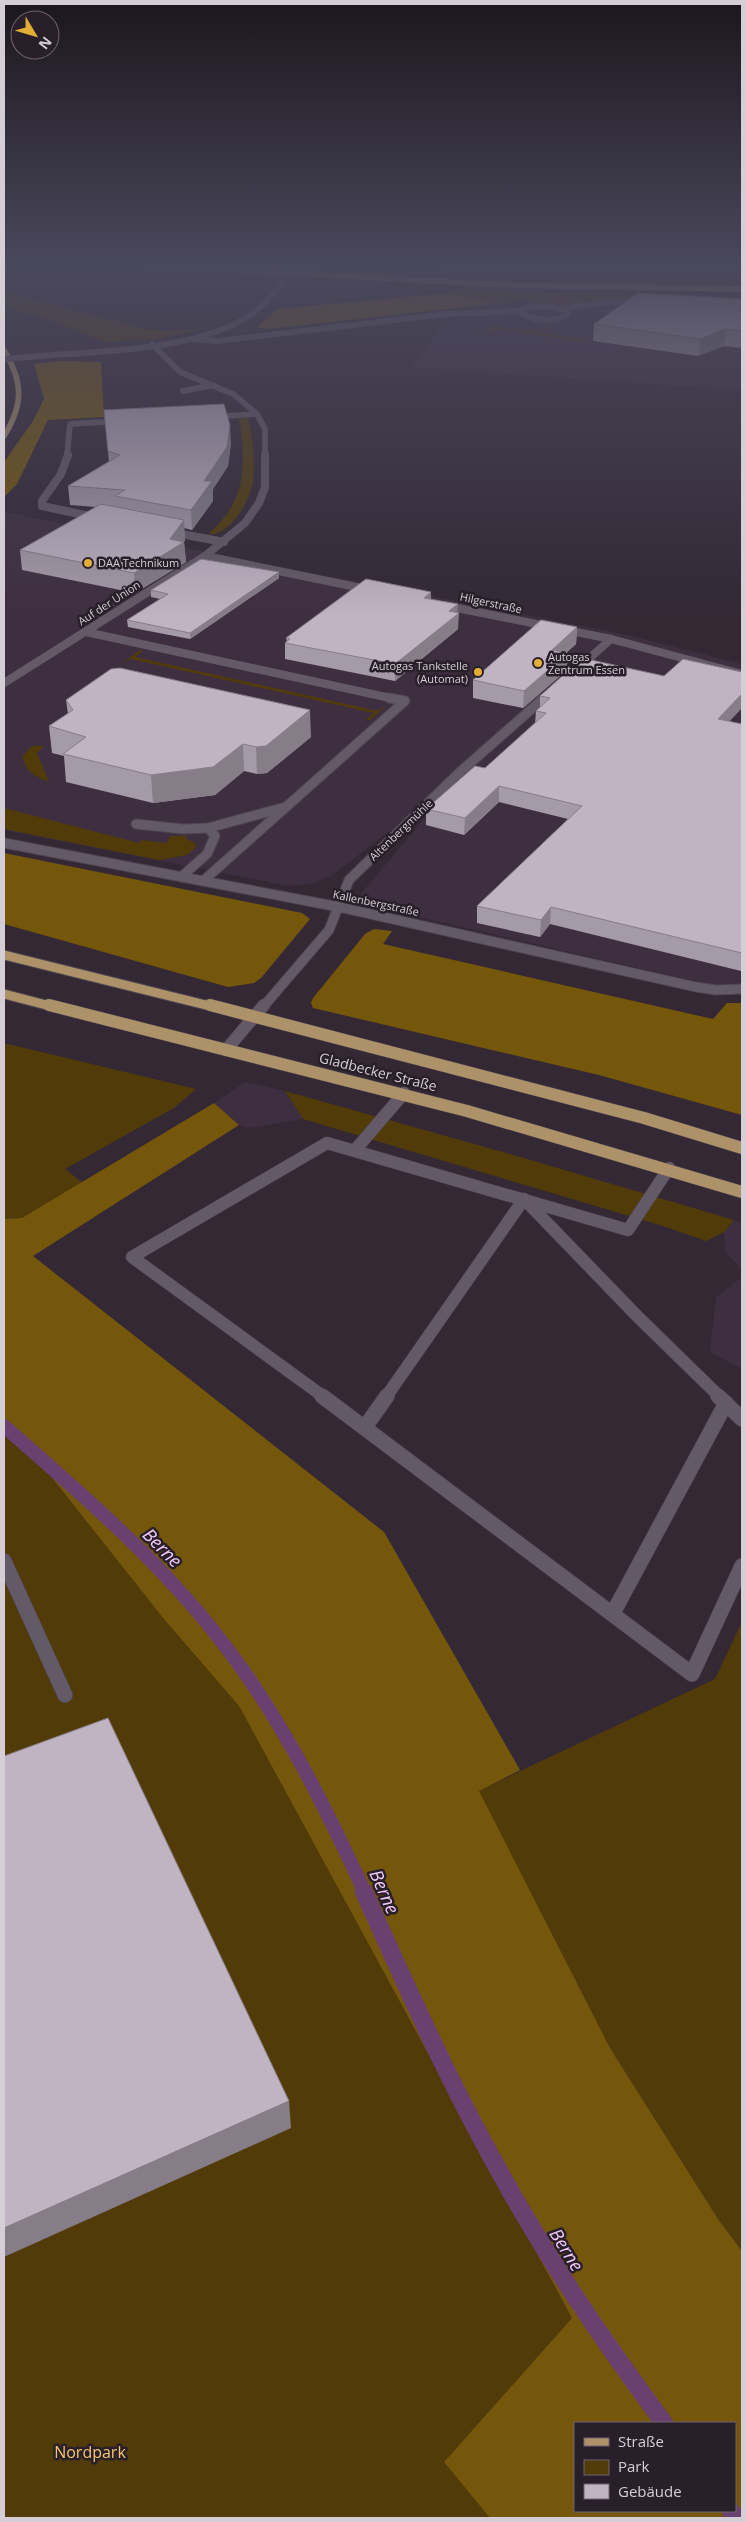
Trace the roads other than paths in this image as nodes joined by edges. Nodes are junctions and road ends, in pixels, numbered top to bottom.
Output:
1 (19, 383) edge
2 (207, 383) edge
3 (213, 385) junction
4 (183, 391) dead end
5 (257, 414) junction
6 (208, 417) edge
7 (129, 421) edge
8 (4, 436) edge
9 (108, 520) edge
10 (164, 530) edge
11 (224, 542) junction
12 (205, 556) junction
13 (379, 592) edge
14 (437, 604) edge
15 (86, 632) junction
16 (611, 639) junction
17 (742, 674) edge
18 (4, 683) edge
19 (285, 808) junction
20 (136, 824) dead end
21 (208, 828) junction
22 (4, 843) edge
23 (181, 877) junction
24 (203, 881) junction
25 (339, 907) junction
26 (4, 955) edge
27 (742, 989) edge
28 (4, 994) edge
29 (253, 1017) junction
30 (226, 1050) junction
31 (404, 1093) junction
32 (742, 1148) edge
33 (356, 1149) junction
34 (669, 1168) junction
35 (742, 1192) edge
36 (524, 1200) junction
37 (726, 1403) junction
38 (742, 1419) edge
39 (365, 1427) junction
40 (4, 1561) edge
41 (742, 1566) edge
42 (613, 1613) junction
43 (64, 1695) dead end

1 - 8 main road
2 - 3 street
3 - 4 street
3 - 5 street
5 - 6 street
5 - 11 street, Auf der Union
7 - 9 street
10 - 11 street
11 - 12 street, Auf der Union
12 - 13 street
12 - 15 street, Auf der Union
14 - 16 street, Hilgerstraße
15 - 18 street, Auf der Union
15 - 19 street
16 - 17 street, Hilgerstraße
16 - 25 street, Altenbergmühle
19 - 21 street
19 - 24 street
20 - 21 street
21 - 23 street
22 - 23 street, Kallenbergstraße
23 - 24 street, Kallenbergstraße
24 - 25 street, Kallenbergstraße
25 - 27 street, Kallenbergstraße
25 - 29 street, Altenbergmühle
26 - 29 main road, Gladbecker Straße
28 - 30 main road, Gladbecker Straße
29 - 30 street, Altenbergmühle
29 - 32 main road, Gladbecker Straße
30 - 31 main road, Gladbecker Straße
31 - 33 street
31 - 34 main road, Gladbecker Straße
33 - 36 street
33 - 39 street
34 - 35 main road, Gladbecker Straße
34 - 36 street
36 - 37 street
36 - 39 street
37 - 38 street
37 - 42 street
39 - 42 street
40 - 43 street
41 - 42 street

